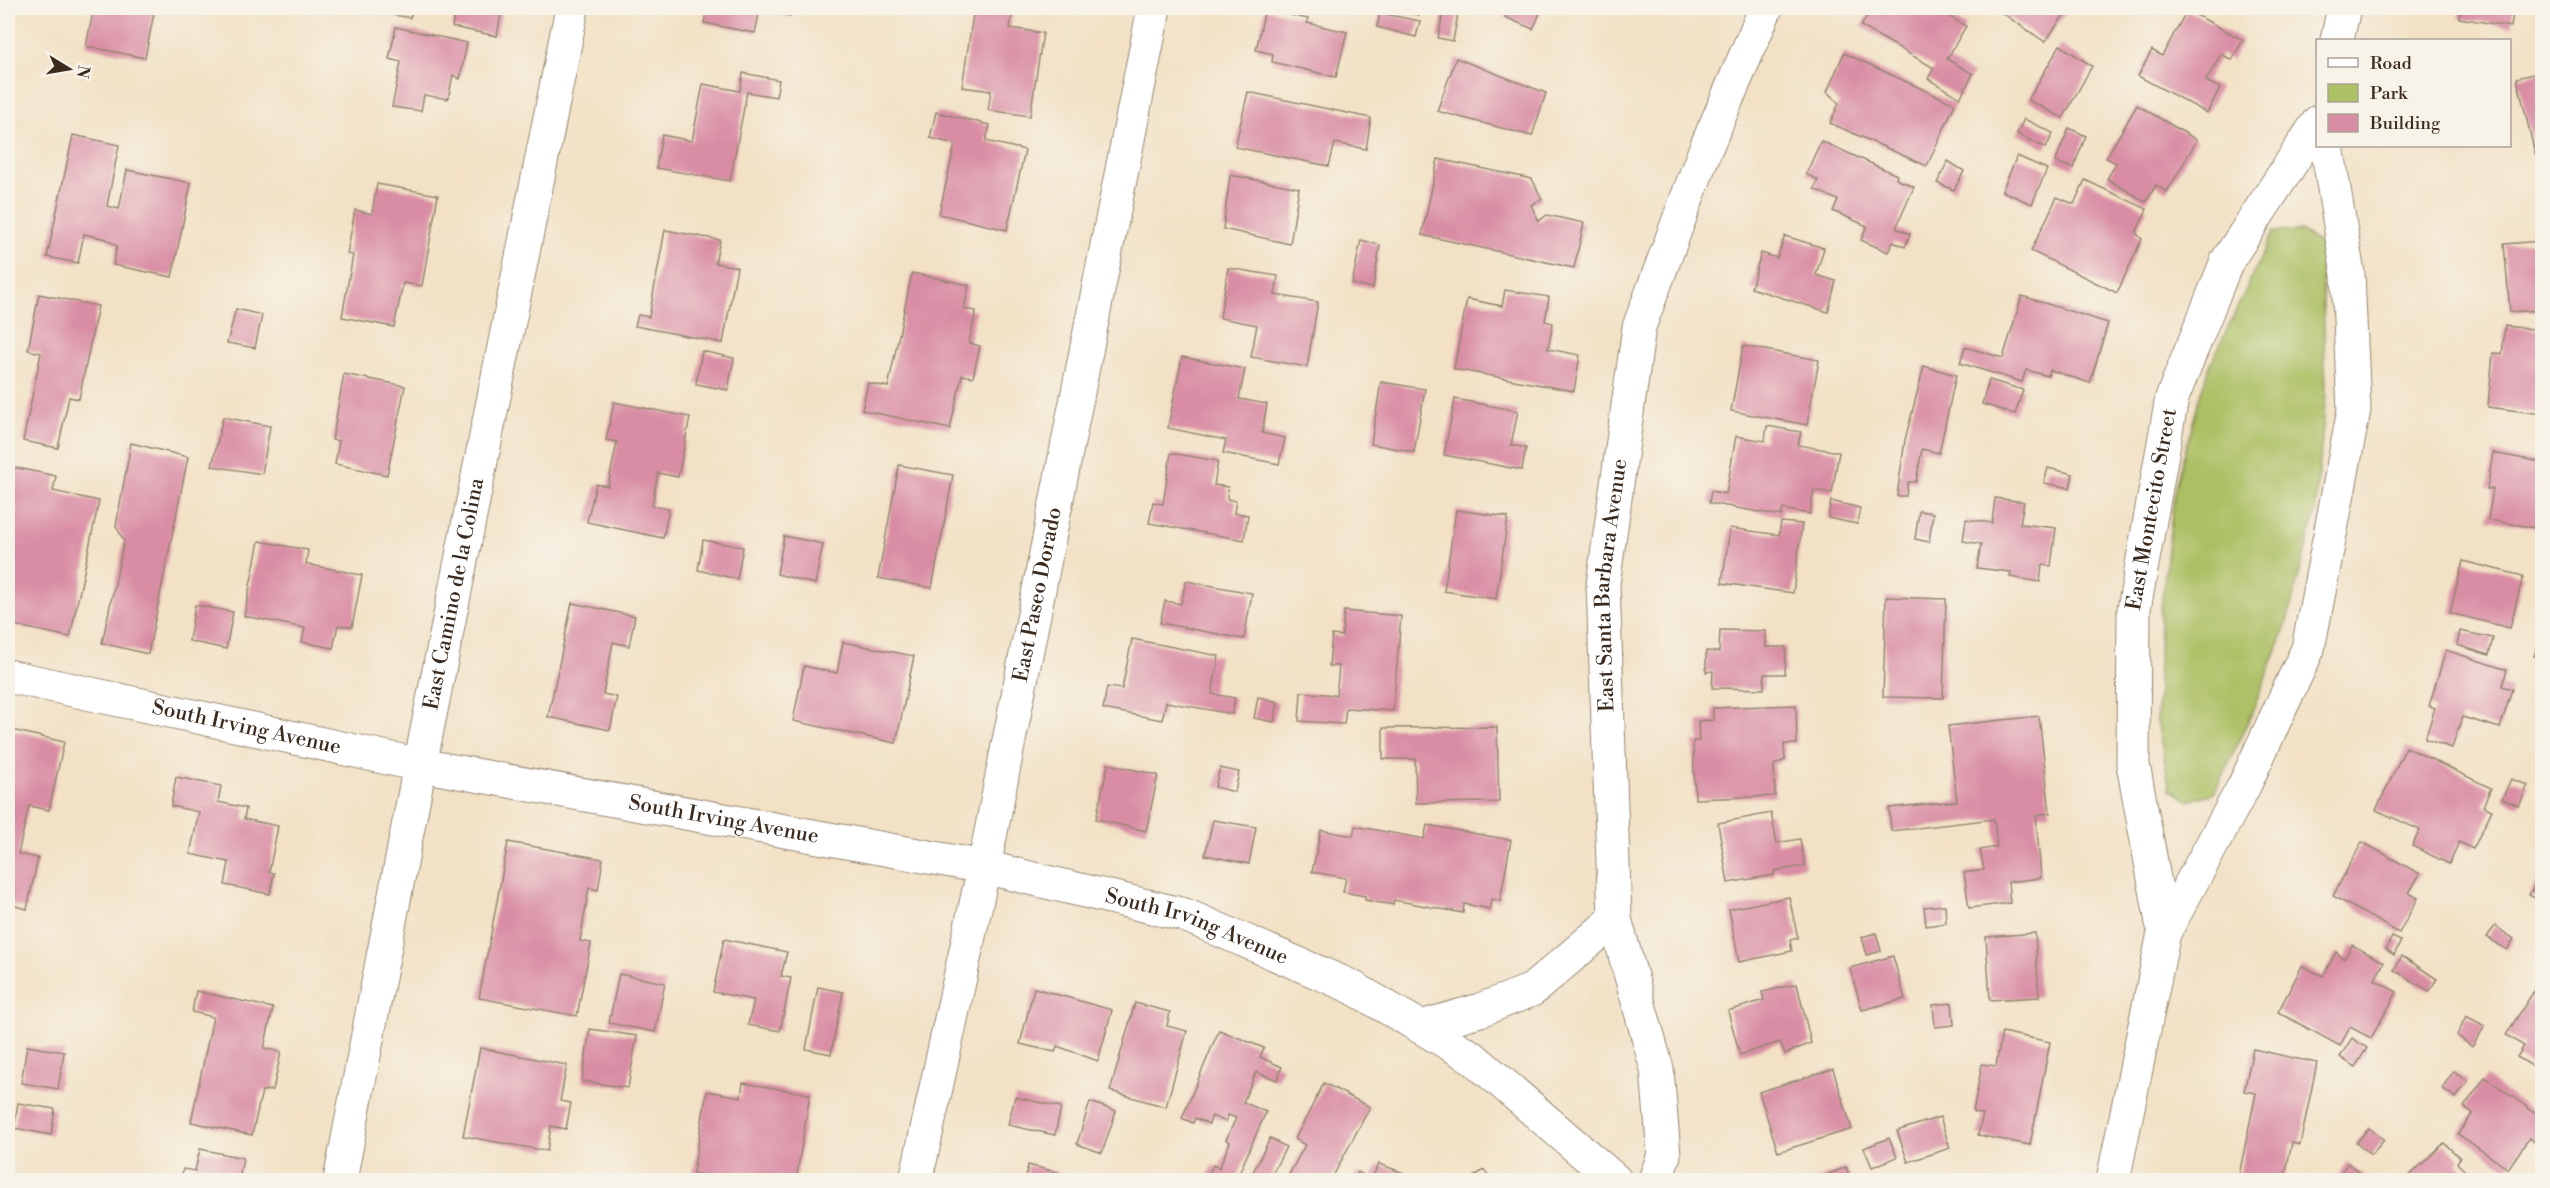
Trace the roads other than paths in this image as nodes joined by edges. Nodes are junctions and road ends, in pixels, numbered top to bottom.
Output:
1 (572, 8) edge
2 (1154, 8) edge
3 (1766, 8) edge
4 (2344, 8) edge
5 (2337, 39) edge
6 (2316, 125) edge
7 (2327, 147) edge
8 (8, 676) edge
9 (420, 765) junction
10 (984, 867) junction
11 (1615, 919) junction
12 (2163, 933) junction
13 (1421, 1026) junction
14 (340, 1180) edge
15 (916, 1180) edge
16 (1615, 1180) edge
17 (1655, 1180) edge
18 (2113, 1180) edge

1 - 9 street, East Camino de la Colina
2 - 10 street, East Paseo Dorado
3 - 11 street, East Santa Barbara Avenue
4 - 5 street
6 - 12 street, East Montecito Street
7 - 12 street, East Montecito Street
8 - 9 street, South Irving Avenue
9 - 10 street, South Irving Avenue
9 - 14 street, East Camino de la Colina
10 - 13 street, South Irving Avenue
10 - 15 street, East Paseo Dorado
11 - 13 street
11 - 17 street, East Santa Barbara Avenue
12 - 18 street, East Montecito Street
13 - 16 street, South Irving Avenue

